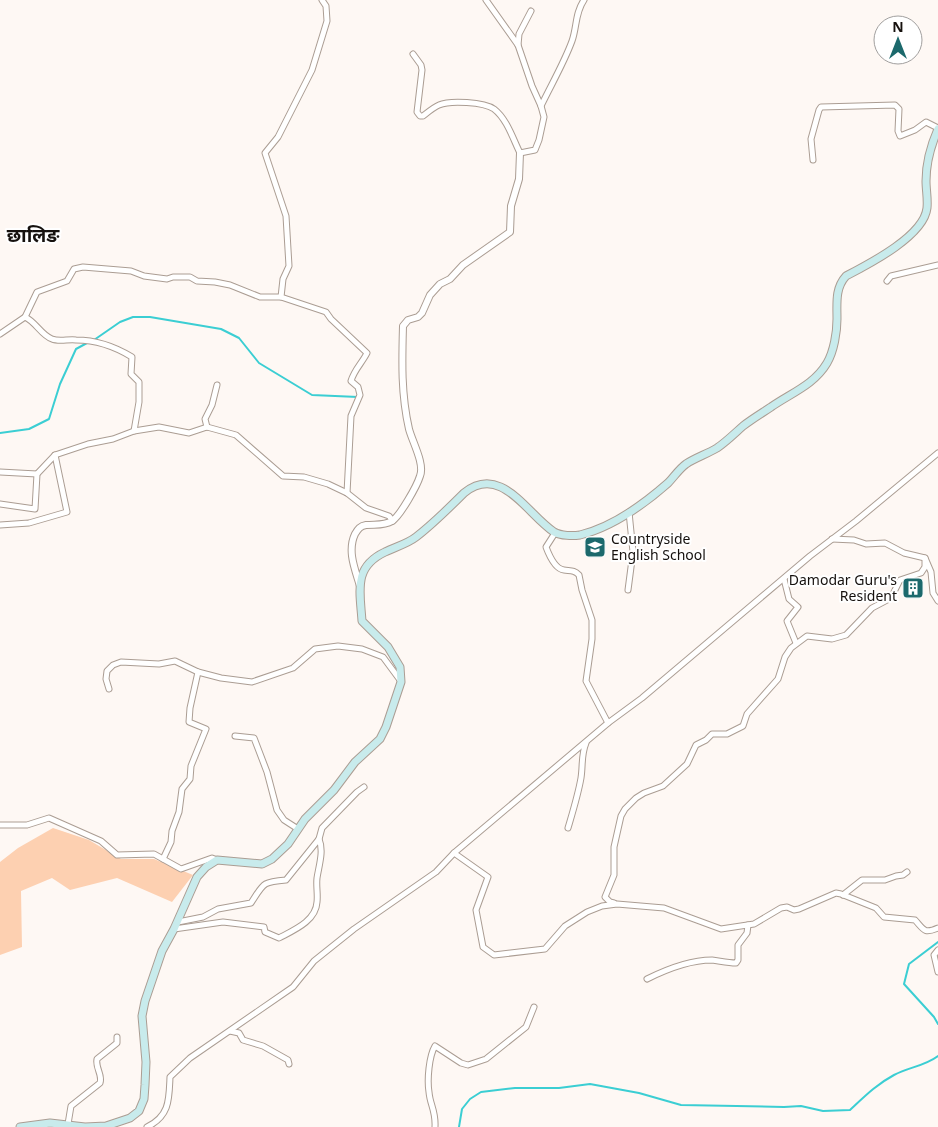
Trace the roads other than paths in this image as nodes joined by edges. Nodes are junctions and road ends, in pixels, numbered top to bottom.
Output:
1 (322, 0) edge
2 (486, 0) edge
3 (584, 0) edge
4 (531, 11) dead end
5 (518, 45) junction
6 (413, 54) dead end
7 (541, 106) junction
8 (938, 128) edge
9 (520, 153) junction
10 (813, 160) dead end
11 (938, 265) edge
12 (887, 281) dead end
13 (281, 297) junction
14 (25, 317) junction
15 (0, 334) edge
16 (217, 385) dead end
17 (207, 427) junction
18 (134, 431) junction
19 (938, 453) edge
20 (55, 455) junction
21 (0, 472) edge
22 (37, 474) junction
23 (347, 493) junction
24 (0, 504) edge
25 (629, 512) junction
26 (393, 521) junction
27 (0, 525) edge
28 (555, 533) junction
29 (832, 540) junction
30 (925, 558) junction
31 (784, 579) junction
32 (360, 586) junction
33 (628, 590) dead end
34 (938, 601) edge
35 (796, 644) junction
36 (198, 672) junction
37 (401, 682) junction
38 (109, 689) dead end
39 (608, 723) junction
40 (235, 736) dead end
41 (588, 740) junction
42 (364, 787) dead end
43 (0, 825) edge
44 (298, 828) junction
45 (568, 828) dead end
46 (319, 839) junction
47 (454, 853) junction
48 (163, 859) junction
49 (217, 860) junction
50 (907, 872) dead end
51 (844, 895) junction
52 (617, 904) junction
53 (748, 925) junction
54 (176, 926) junction
55 (938, 928) edge
56 (938, 950) edge
57 (938, 972) edge
58 (646, 979) dead end
59 (534, 1007) dead end
60 (230, 1031) junction
61 (117, 1037) dead end
62 (289, 1064) dead end
63 (68, 1124) junction
64 (116, 1126) edge
65 (20, 1127) edge
66 (85, 1127) edge
67 (147, 1127) edge
68 (435, 1127) edge

1 - 13 street
2 - 5 street
3 - 7 street
4 - 5 street
5 - 7 street
6 - 9 street
7 - 9 street
8 - 10 street
8 - 25 main road
9 - 26 street
11 - 12 street
13 - 14 street
13 - 23 street
14 - 15 street
14 - 18 street
16 - 17 street
17 - 18 street
17 - 23 street
18 - 20 street
19 - 29 street
20 - 22 street
20 - 27 street
21 - 22 street
22 - 24 street
23 - 26 street
25 - 28 main road
25 - 33 street
26 - 32 street
28 - 32 main road
28 - 39 street
29 - 30 street
29 - 31 street
30 - 34 street
30 - 35 street
31 - 35 street
31 - 39 street
32 - 37 main road
35 - 52 street
36 - 37 street
36 - 38 street
36 - 48 street
37 - 44 main road
39 - 41 street
40 - 44 street
41 - 45 street
41 - 47 street
42 - 46 street
43 - 48 street
44 - 49 main road
46 - 54 street
46 - 54 street
47 - 52 street
47 - 60 street
48 - 49 street
49 - 54 main road
50 - 51 street
51 - 53 street
51 - 55 street
52 - 53 street
53 - 58 street
54 - 64 main road
56 - 57 street
59 - 68 street
60 - 62 street
60 - 67 street
61 - 63 street
63 - 65 main road
63 - 66 main road
64 - 66 main road

